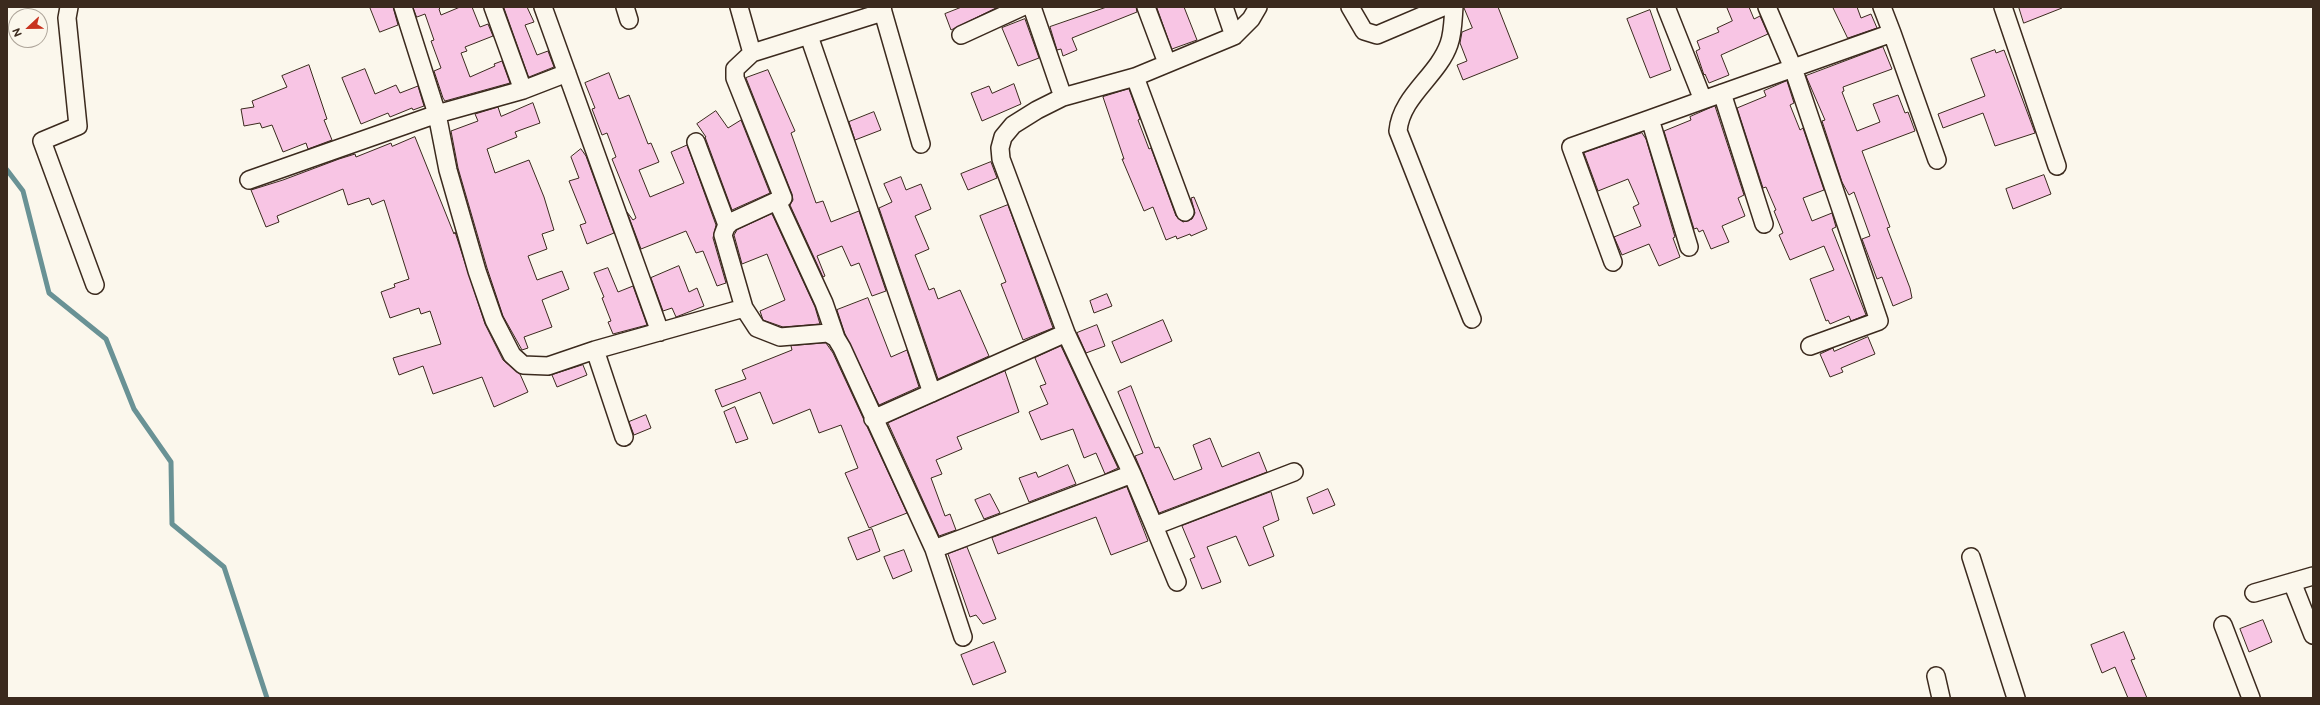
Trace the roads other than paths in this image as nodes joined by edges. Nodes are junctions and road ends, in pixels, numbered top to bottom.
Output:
1 (69, 7) edge
2 (403, 7) edge
3 (493, 7) edge
4 (543, 7) edge
5 (739, 7) edge
6 (1022, 7) edge
7 (1032, 7) edge
8 (1146, 7) edge
9 (1224, 7) edge
10 (1258, 7) edge
11 (1350, 7) edge
12 (1443, 7) edge
13 (1454, 7) edge
14 (1666, 7) edge
15 (1767, 7) edge
16 (1882, 7) edge
17 (2004, 7) edge
18 (882, 9) edge
19 (1892, 33) junction
20 (961, 35) dead end
21 (809, 36) junction
22 (1234, 36) junction
23 (752, 53) junction
24 (1167, 64) junction
25 (1794, 68) junction
26 (567, 72) junction
27 (1135, 77) junction
28 (523, 90) junction
29 (1722, 93) junction
30 (1062, 97) junction
31 (1703, 100) junction
32 (437, 114) junction
33 (1650, 119) junction
34 (696, 142) dead end
35 (921, 144) dead end
36 (1937, 160) dead end
37 (2057, 166) dead end
38 (249, 180) dead end
39 (777, 201) junction
40 (1186, 212) dead end
41 (1764, 224) dead end
42 (727, 225) junction
43 (1689, 247) dead end
44 (1613, 262) dead end
45 (95, 285) dead end
46 (744, 308) junction
47 (1472, 319) dead end
48 (660, 332) junction
49 (1066, 333) junction
50 (836, 338) junction
51 (1810, 346) dead end
52 (596, 350) junction
53 (932, 393) junction
54 (873, 419) junction
55 (624, 437) dead end
56 (1294, 472) dead end
57 (1132, 474) junction
58 (1154, 526) junction
59 (934, 549) junction
60 (1971, 557) dead end
61 (2313, 576) edge
62 (1177, 582) dead end
63 (2292, 582) junction
64 (2254, 593) dead end
65 (2224, 625) dead end
66 (2313, 635) edge
67 (963, 637) dead end
68 (1936, 676) dead end
69 (1941, 698) edge
70 (2016, 698) edge
71 (2251, 698) edge

1 - 45 street
2 - 32 street
3 - 28 street
4 - 26 street
5 - 23 street
6 - 20 street
7 - 30 street
8 - 24 street
9 - 22 street
10 - 22 street
11 - 12 street
13 - 47 street
14 - 31 street
15 - 25 street
16 - 19 street
17 - 37 street
18 - 21 street
18 - 35 street
19 - 25 street
19 - 36 street
21 - 23 street
21 - 53 street
22 - 24 street
23 - 39 street
24 - 27 street
25 - 29 street
25 - 51 street
26 - 28 street
26 - 48 street
27 - 30 street
27 - 40 street
28 - 32 street
29 - 31 street
29 - 41 street
30 - 49 street
31 - 33 street
32 - 38 street
32 - 52 street
33 - 43 street
33 - 44 street
34 - 42 street
39 - 42 street
39 - 50 street
42 - 46 street
46 - 48 street
46 - 50 street
48 - 52 street
49 - 53 street
49 - 57 street
50 - 54 street
52 - 55 street
53 - 54 street
54 - 59 street
56 - 58 street
57 - 58 street
57 - 59 street
58 - 62 street
59 - 67 street
60 - 70 street
61 - 63 street
63 - 64 street
63 - 66 street
65 - 71 street
68 - 69 street

